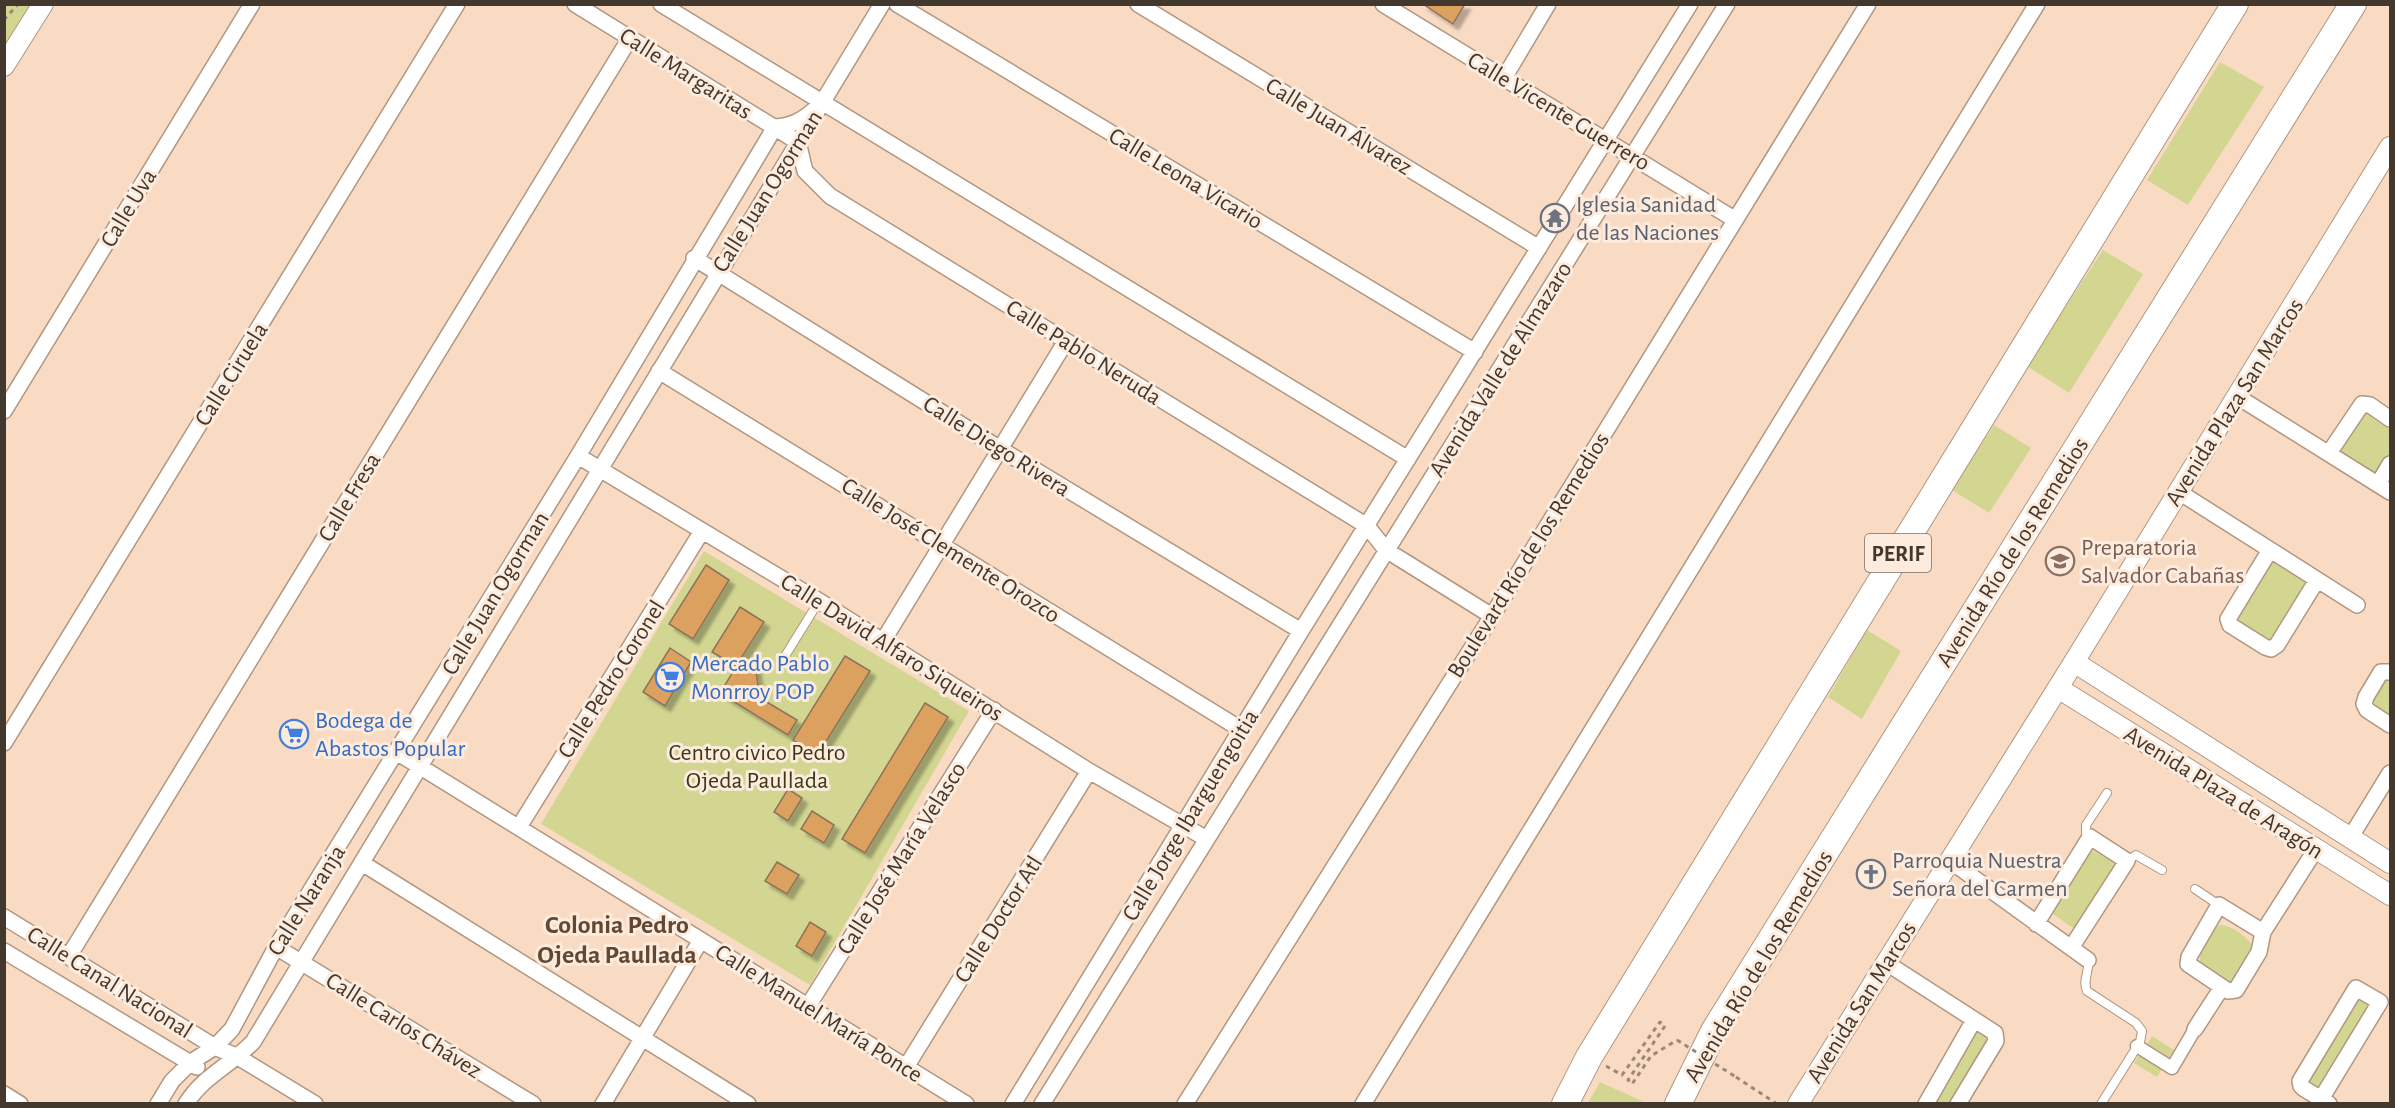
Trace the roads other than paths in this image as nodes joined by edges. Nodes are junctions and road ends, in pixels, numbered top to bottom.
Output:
1 (43, 4) edge
2 (252, 4) edge
3 (457, 4) edge
4 (575, 4) edge
5 (661, 4) edge
6 (882, 4) edge
7 (897, 4) edge
8 (1138, 4) edge
9 (1383, 4) edge
10 (1548, 4) edge
11 (1690, 4) edge
12 (1727, 4) edge
13 (1868, 4) edge
14 (2037, 4) edge
15 (2235, 4) edge
16 (2353, 4) edge
17 (630, 38) junction
18 (4, 66) edge
19 (1504, 78) junction
20 (822, 102) junction
21 (775, 127) junction
22 (1607, 141) junction
23 (798, 142) junction
24 (2391, 147) edge
25 (1634, 157) junction
26 (1734, 219) junction
27 (1539, 248) junction
28 (694, 258) junction
29 (718, 272) junction
30 (1066, 341) junction
31 (1474, 352) junction
32 (659, 371) junction
33 (2238, 397) junction
34 (4, 411) edge
35 (2391, 418) edge
36 (1002, 450) junction
37 (2329, 453) junction
38 (578, 456) junction
39 (1408, 459) junction
40 (2391, 464) edge
41 (601, 471) junction
42 (2384, 488) edge
43 (2180, 492) junction
44 (1367, 526) junction
45 (702, 531) junction
46 (943, 545) junction
47 (1386, 550) junction
48 (2270, 550) junction
49 (2317, 580) junction
50 (819, 601) junction
51 (2357, 605) dead end
52 (1492, 616) junction
53 (1301, 631) junction
54 (883, 641) junction
55 (782, 661) dead end
56 (2074, 662) junction
57 (2391, 672) edge
58 (2058, 688) junction
59 (994, 710) junction
60 (2391, 725) edge
61 (1242, 730) junction
62 (4, 743) edge
63 (398, 753) junction
64 (422, 767) junction
65 (1089, 771) junction
66 (2391, 773) edge
67 (2107, 793) dead end
68 (1184, 826) junction
69 (519, 827) junction
70 (2090, 837) junction
71 (1205, 838) junction
72 (2350, 838) junction
73 (2316, 849) junction
74 (1949, 860) junction
75 (2127, 861) junction
76 (362, 863) junction
77 (2391, 863) edge
78 (2162, 870) dead end
79 (2195, 889) dead end
80 (2391, 895) edge
81 (2219, 905) junction
82 (4, 917) edge
83 (2036, 924) junction
84 (2263, 932) junction
85 (701, 940) junction
86 (276, 947) junction
87 (2072, 948) junction
88 (4, 951) edge
89 (69, 956) junction
90 (2088, 960) joint
91 (300, 961) junction
92 (1885, 962) junction
93 (2227, 989) junction
94 (2385, 1005) edge
95 (808, 1006) junction
96 (1974, 1020) junction
97 (2195, 1029) joint
98 (642, 1038) junction
99 (2137, 1046) junction
100 (215, 1047) junction
101 (238, 1057) junction
102 (191, 1062) junction
103 (906, 1067) junction
104 (210, 1074) junction
105 (4, 1094) edge
106 (2325, 1101) edge
107 (20, 1104) edge
108 (158, 1104) edge
109 (186, 1104) edge
110 (315, 1104) edge
111 (533, 1104) edge
112 (603, 1104) edge
113 (748, 1104) edge
114 (966, 1104) edge
115 (1013, 1104) edge
116 (1042, 1104) edge
117 (1185, 1104) edge
118 (1363, 1104) edge
119 (1565, 1104) edge
120 (1678, 1104) edge
121 (1798, 1104) edge
122 (1926, 1104) edge
123 (1958, 1104) edge
124 (2101, 1104) edge

1 - 18 street
2 - 34 street, Calle Uva
3 - 62 street, Calle Ciruela
4 - 17 street, Calle Margaritas
5 - 20 street, Calle Margaritas
6 - 20 street
7 - 31 street, Calle Leona Vicario
8 - 27 street, Calle Juan Álvarez
9 - 19 street, Calle Vicente Guerrero
10 - 19 street
11 - 22 street, Avenida Valle de Almazaro
12 - 25 street, Avenida Valle de Almazaro
13 - 26 street, Boulevard Río de los Remedios
14 - 118 street
15 - 119 highway, PERIF
16 - 120 highway, Avenida Río de los Remedios
17 - 21 street, Calle Margaritas
17 - 89 street, Calle Fresa
19 - 22 street, Calle Vicente Guerrero
20 - 21 street, Calle Juan Ogorman
20 - 23 street, Calle Juan Ogorman
20 - 39 street
21 - 23 street, Calle Margaritas
21 - 28 street, Calle Juan Ogorman
22 - 25 street, Calle Vicente Guerrero
22 - 27 street, Avenida Valle de Almazaro
23 - 29 street, Calle Juan Ogorman
23 - 30 street, Calle Pablo Neruda
24 - 33 street, Avenida Plaza San Marcos
25 - 26 street, Calle Vicente Guerrero
25 - 47 street, Avenida Valle de Almazaro
26 - 52 street, Boulevard Río de los Remedios
27 - 31 street, Avenida Valle de Almazaro
28 - 29 street, Calle Diego Rivera
28 - 38 street, Calle Juan Ogorman
29 - 32 street, Calle Juan Ogorman
29 - 36 street, Calle Diego Rivera
30 - 36 street
30 - 44 street, Calle Pablo Neruda
31 - 39 street, Avenida Valle de Almazaro
32 - 41 street, Calle Juan Ogorman
32 - 46 street, Calle José Clemente Orozco
33 - 37 street
33 - 43 street, Avenida Plaza San Marcos
35 - 37 street
36 - 46 street
36 - 53 street, Calle Diego Rivera
37 - 42 street
38 - 41 street, Calle David Alfaro Siqueiros
38 - 63 street, Calle Juan Ogorman
39 - 44 street, Avenida Valle de Almazaro
40 - 42 street
41 - 45 street, Calle David Alfaro Siqueiros
41 - 64 street, Calle Juan Ogorman
43 - 48 street
43 - 56 street, Avenida Plaza San Marcos
44 - 47 street, Calle Pablo Neruda
44 - 53 street, Calle Jorge Ibarguengoitia
45 - 50 street, Calle David Alfaro Siqueiros
45 - 69 street, Calle Pedro Coronel
46 - 54 street
46 - 61 street, Calle José Clemente Orozco
47 - 52 street, Calle Pablo Neruda
47 - 71 street, Calle Jorge Ibarguengoitia
48 - 49 street
48 - 49 street
49 - 51 street
50 - 54 street, Calle David Alfaro Siqueiros
50 - 55 lane
52 - 117 street, Boulevard Río de los Remedios
53 - 61 street, Calle Jorge Ibarguengoitia
54 - 59 street, Calle David Alfaro Siqueiros
56 - 58 street, Avenida Plaza San Marcos
56 - 72 street, Avenida Plaza de Aragón
57 - 60 street
58 - 73 street, Avenida Plaza de Aragón
58 - 74 street, Avenida San Marcos
59 - 65 street, Calle David Alfaro Siqueiros
59 - 95 street, Calle José María Velasco
61 - 68 street, Calle Jorge Ibarguengoitia
63 - 64 street, Calle Manuel María Ponce
63 - 86 street, Calle Naranja
64 - 69 street, Calle Manuel María Ponce
64 - 76 street, Calle Naranja
65 - 68 street, Calle David Alfaro Siqueiros
65 - 103 street, Calle Doctor Atl
66 - 72 street
67 - 70 lane
68 - 71 street, Calle David Alfaro Siqueiros
68 - 115 street, Calle Jorge Ibarguengoitia
69 - 85 street, Calle Manuel María Ponce
70 - 75 street
70 - 83 street
71 - 116 street, Calle Jorge Ibarguengoitia
72 - 77 street, Avenida Plaza de Aragón
73 - 80 street, Avenida Plaza de Aragón
73 - 84 street
74 - 83 street
74 - 92 street, Avenida San Marcos
75 - 78 lane
75 - 87 street
76 - 91 street, Calle Naranja
76 - 98 street
79 - 81 lane
81 - 84 street
81 - 93 street
82 - 89 street, Calle Canal Nacional
83 - 87 street
84 - 93 street
85 - 95 street, Calle Manuel María Ponce
85 - 98 street
86 - 91 street, Calle Carlos Chávez
86 - 100 street, Calle Naranja
87 - 90 street
88 - 102 street
89 - 100 street, Calle Canal Nacional
90 - 99 lane
91 - 101 street, Calle Naranja
91 - 111 street, Calle Carlos Chávez
92 - 96 street
92 - 121 street, Avenida San Marcos
93 - 97 street
94 - 106 street
94 - 106 street
95 - 103 street, Calle Manuel María Ponce
96 - 122 street
96 - 123 street
97 - 99 street
98 - 112 street
98 - 113 street
99 - 124 lane
100 - 101 street, Calle Canal Nacional
100 - 102 street, Calle Naranja
101 - 104 street, Calle Naranja
101 - 110 street, Calle Canal Nacional
102 - 104 street
102 - 108 street, Calle Naranja
103 - 114 street, Calle Manuel María Ponce
104 - 109 street
105 - 107 street

